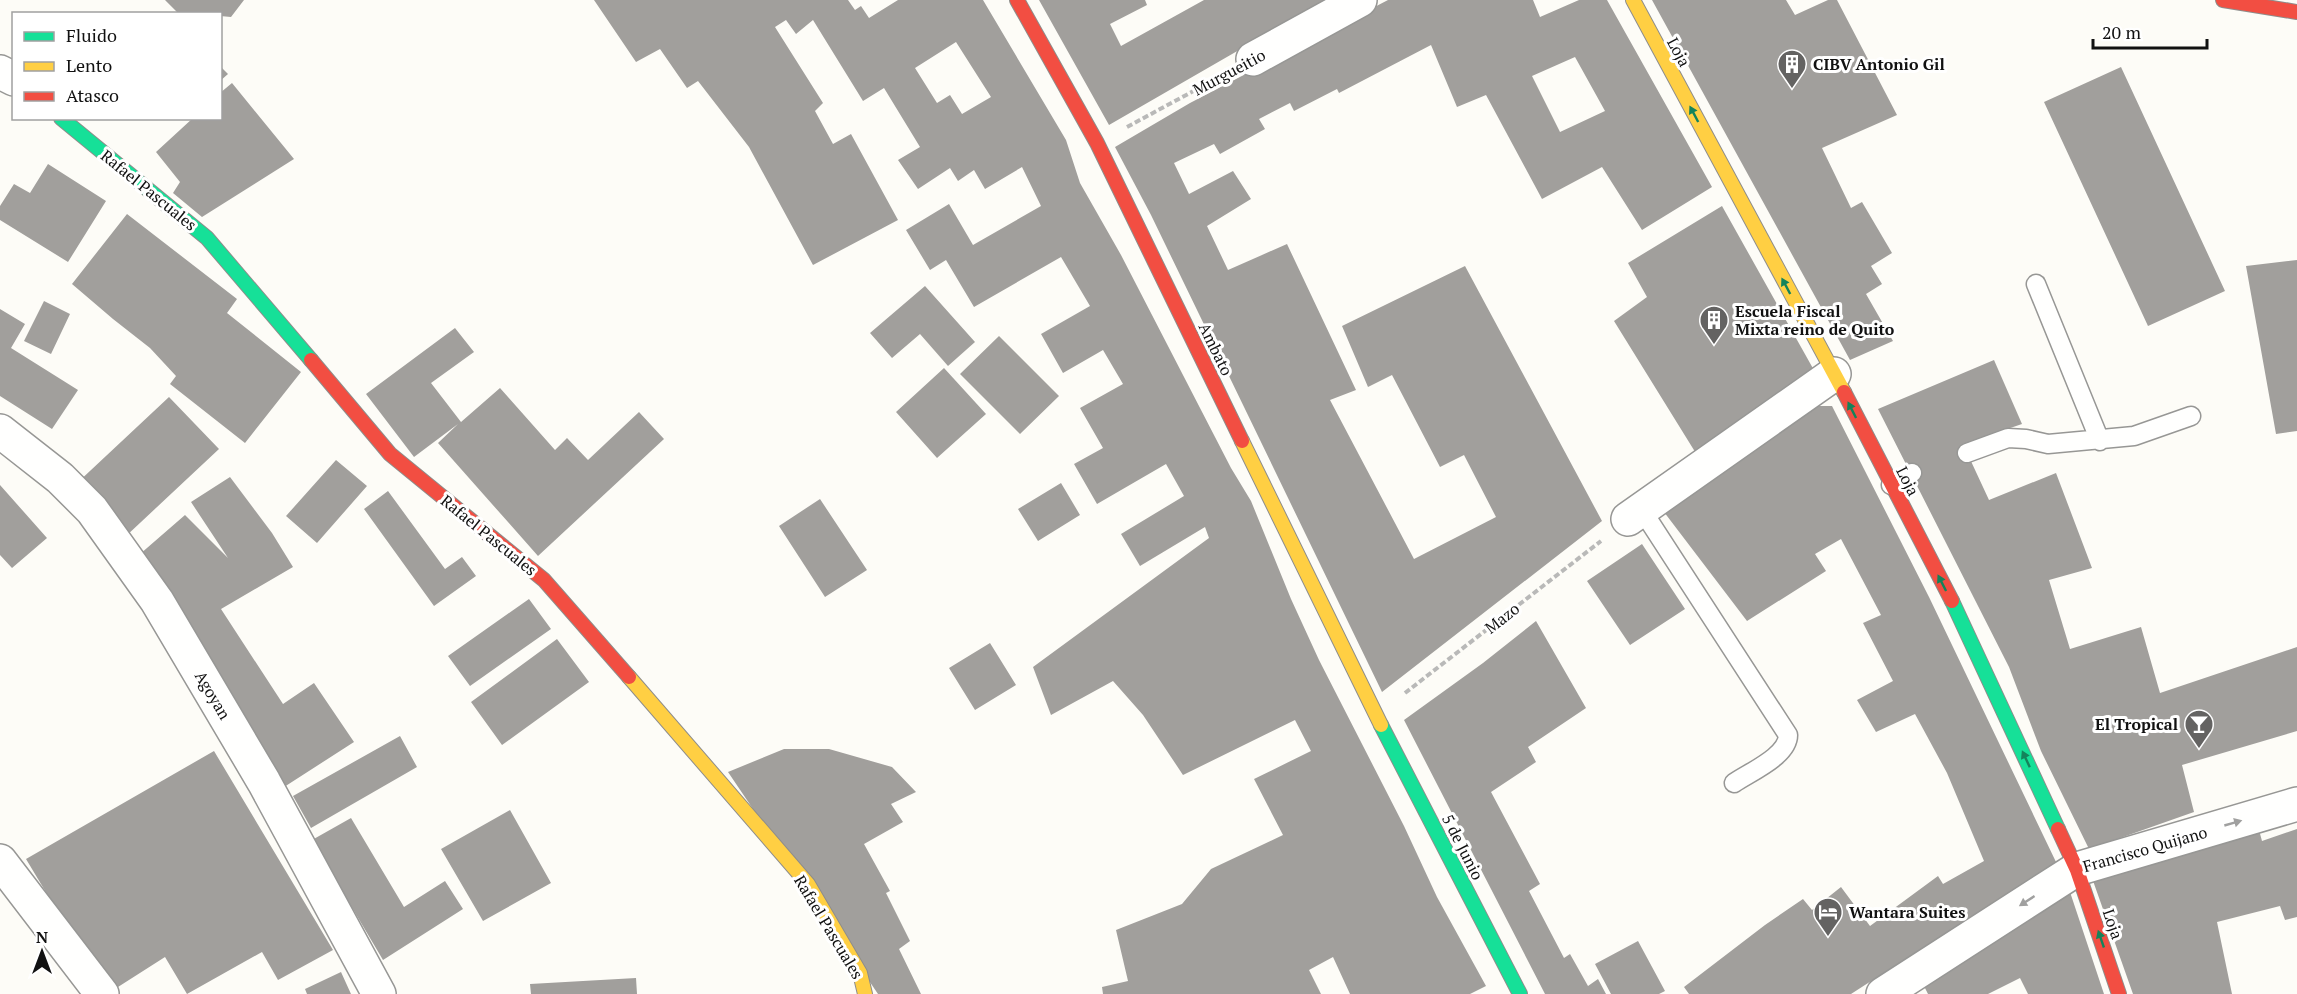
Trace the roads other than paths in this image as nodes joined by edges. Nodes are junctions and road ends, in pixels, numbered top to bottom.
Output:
1 (1017, 0) edge
2 (1360, 0) edge
3 (1633, 0) edge
4 (2223, 0) edge
5 (2288, 0) edge
6 (2297, 10) edge
7 (1253, 59) road end
8 (64, 120) edge
9 (2036, 284) dead end
10 (1834, 374) junction
11 (2191, 416) dead end
12 (0, 431) edge
13 (2100, 441) junction
14 (1967, 453) dead end
15 (1912, 473) dead end
16 (1891, 485) junction
17 (1626, 521) joint
18 (1376, 716) joint
19 (1734, 783) dead end
20 (2297, 804) edge
21 (0, 861) edge
22 (2077, 869) junction
23 (102, 994) edge
24 (379, 994) edge
25 (865, 994) edge
26 (1520, 994) edge
27 (1883, 994) edge
28 (2119, 994) edge

1 - 18 street, Ambato
2 - 7 street, Murgueitio
10 -> 3 street, Loja
4 - 6 street
5 - 6 street
8 - 25 street, Rafael Pascuales
9 - 13 lane
16 -> 10 street, Loja
10 - 17 street
11 - 13 lane
12 - 24 street, Agoyan
13 - 14 lane
15 - 16 lane
22 -> 16 street, Loja
17 - 19 lane
18 - 26 street, 5 de Junio
22 -> 20 street, Francisco Quijano
21 - 23 street
22 -> 27 street, Francisco Quijano
28 -> 22 street, Loja

